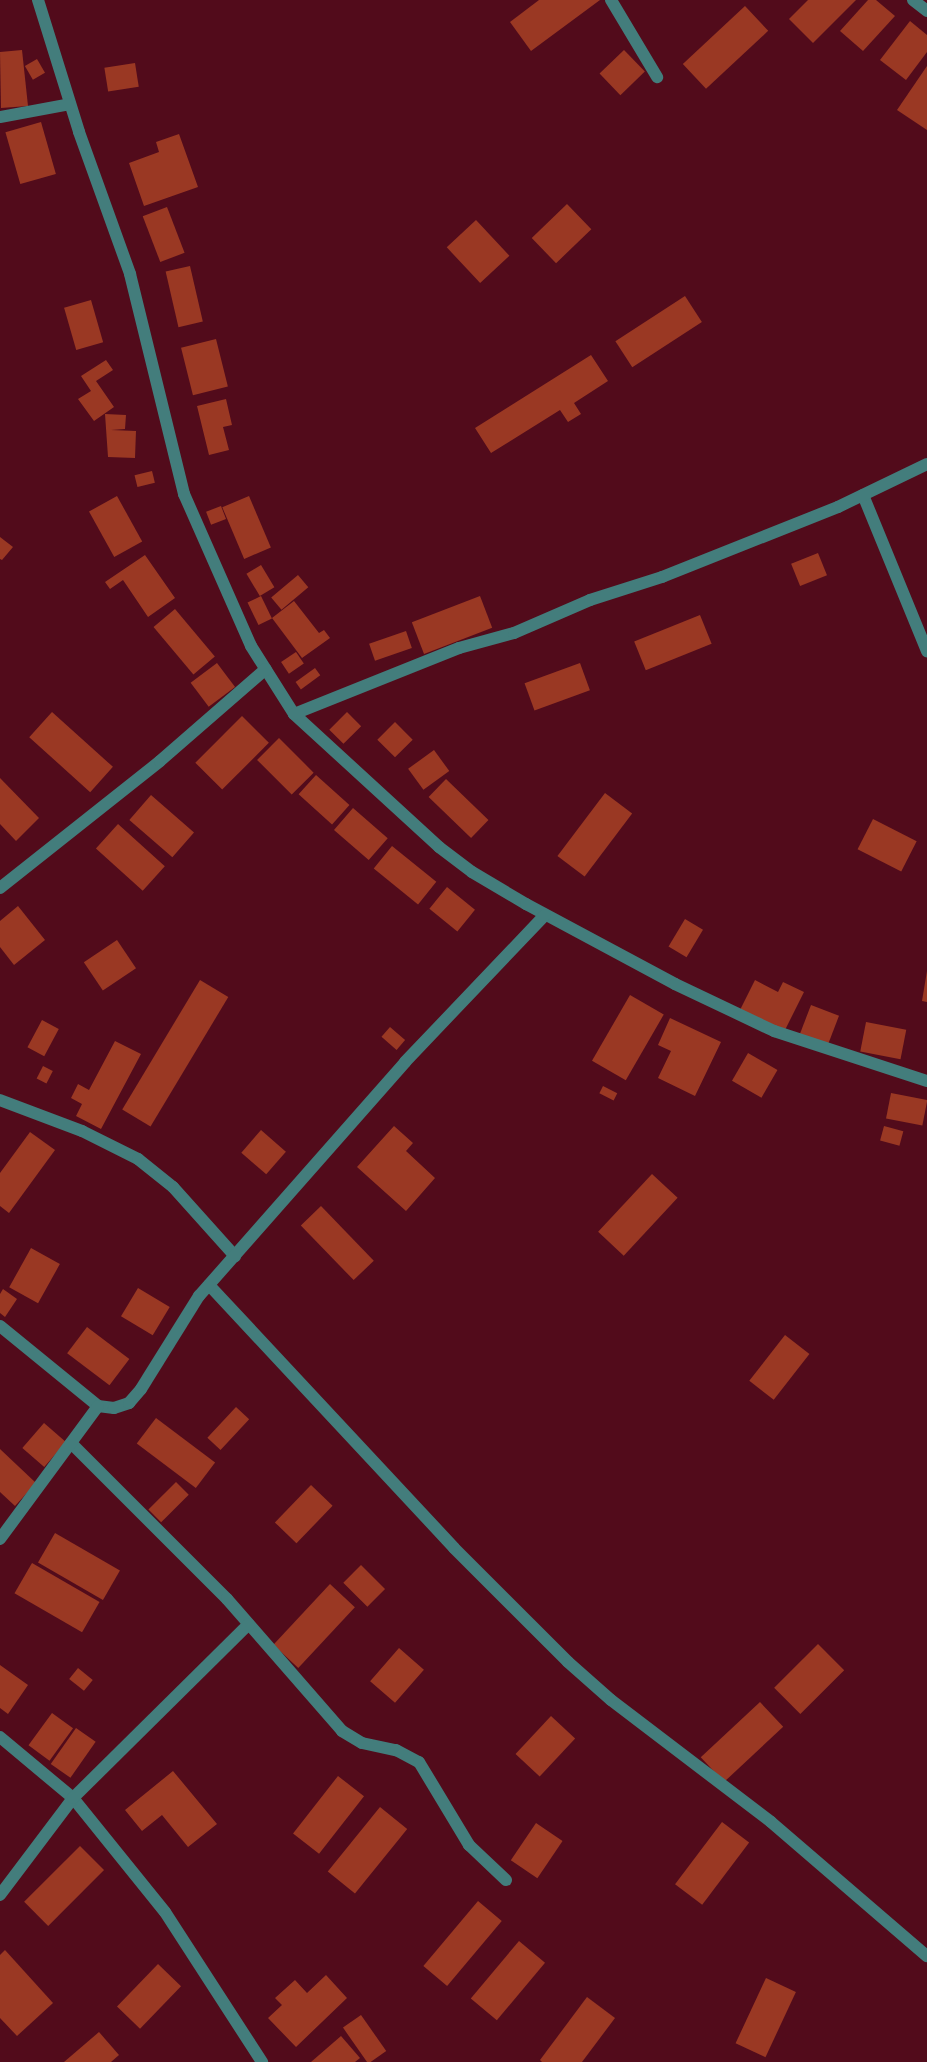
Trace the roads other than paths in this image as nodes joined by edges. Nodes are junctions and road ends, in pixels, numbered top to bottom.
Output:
1 (38, 0) edge
2 (611, 0) edge
3 (913, 0) edge
4 (927, 11) edge
5 (657, 77) dead end
6 (70, 104) junction
7 (0, 117) edge
8 (927, 464) edge
9 (863, 496) junction
10 (927, 651) edge
11 (266, 669) junction
12 (294, 714) junction
13 (0, 888) edge
14 (545, 914) junction
15 (927, 1081) edge
16 (0, 1100) edge
17 (235, 1256) junction
18 (209, 1285) junction
19 (0, 1326) edge
20 (98, 1406) junction
21 (71, 1443) junction
22 (0, 1539) edge
23 (249, 1624) junction
24 (0, 1736) edge
25 (73, 1798) junction
26 (506, 1880) dead end
27 (0, 1895) edge
28 (927, 1956) edge
29 (262, 2062) edge

1 - 6 street
2 - 5 street
3 - 4 street
6 - 7 street
6 - 11 street
8 - 9 street
9 - 10 street
9 - 12 street
11 - 12 street
11 - 13 street
12 - 14 street
14 - 15 street
14 - 17 street
16 - 17 street
17 - 18 street
18 - 20 street
18 - 28 street
19 - 20 street
20 - 21 street
21 - 22 street
21 - 23 street
23 - 25 street
23 - 26 street
24 - 25 street
25 - 27 street
25 - 29 street

